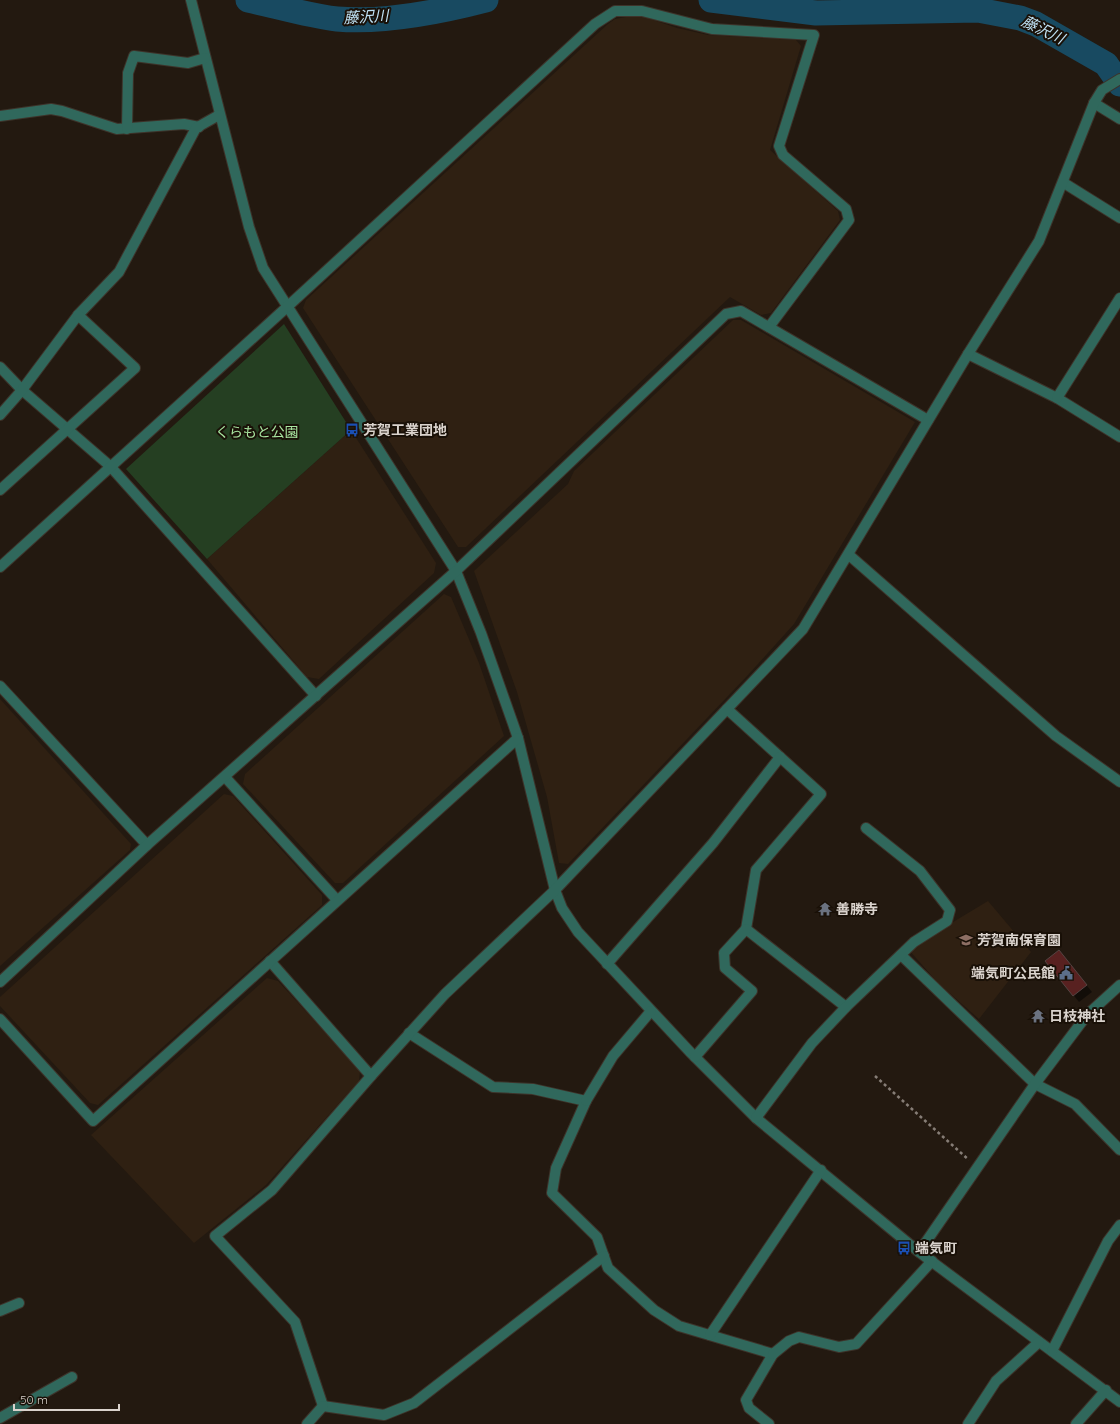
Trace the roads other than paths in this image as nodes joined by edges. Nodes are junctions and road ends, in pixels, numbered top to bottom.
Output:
1 (191, 0) edge
2 (205, 58) junction
3 (1120, 79) edge
4 (1094, 102) junction
5 (219, 115) junction
6 (0, 116) edge
7 (1120, 119) edge
8 (198, 127) junction
9 (127, 129) junction
10 (1064, 183) junction
11 (1120, 218) edge
12 (1120, 298) edge
13 (287, 307) junction
14 (78, 315) junction
15 (770, 327) junction
16 (968, 354) junction
17 (0, 367) edge
18 (22, 390) junction
19 (1057, 398) junction
20 (0, 415) edge
21 (928, 420) junction
22 (67, 428) junction
23 (1120, 437) edge
24 (110, 466) junction
25 (0, 490) edge
26 (849, 555) junction
27 (2, 562) edge
28 (456, 570) junction
29 (0, 686) edge
30 (316, 696) junction
31 (727, 709) junction
32 (518, 738) junction
33 (780, 757) junction
34 (225, 777) junction
35 (1120, 782) edge
36 (866, 828) dead end
37 (147, 845) junction
38 (555, 890) junction
39 (337, 900) junction
40 (746, 929) junction
41 (901, 955) junction
42 (270, 961) junction
43 (607, 964) junction
44 (0, 982) edge
45 (1120, 985) edge
46 (846, 1007) junction
47 (651, 1011) junction
48 (0, 1019) edge
49 (409, 1033) junction
50 (695, 1057) junction
51 (371, 1076) junction
52 (1035, 1084) junction
53 (586, 1101) junction
54 (756, 1118) junction
55 (1120, 1150) edge
56 (821, 1170) junction
57 (1120, 1225) edge
58 (920, 1252) junction
59 (604, 1256) junction
60 (932, 1261) junction
61 (19, 1303) dead end
62 (0, 1311) edge
63 (710, 1335) junction
64 (1039, 1342) junction
65 (1052, 1351) junction
66 (773, 1354) junction
67 (72, 1377) dead end
68 (1106, 1390) junction
69 (1120, 1402) edge
70 (323, 1406) junction
71 (0, 1418) edge
72 (307, 1424) edge
73 (769, 1424) edge
74 (968, 1424) edge
75 (1076, 1424) edge

1 - 2 street
2 - 5 street
2 - 9 street
3 - 4 street
4 - 7 street
4 - 10 street
5 - 8 street
5 - 13 street
6 - 9 street
8 - 9 street
8 - 14 street
10 - 11 street
10 - 16 street
12 - 19 street
13 - 15 street
13 - 24 street
13 - 28 street
14 - 18 street
14 - 22 street
15 - 21 street
15 - 28 street
16 - 19 street
16 - 21 street
17 - 18 street
18 - 20 street
18 - 22 street
19 - 23 street
21 - 26 street
22 - 24 street
22 - 25 street
24 - 27 street
24 - 30 street
26 - 31 street
26 - 35 street
28 - 30 street
28 - 32 street
29 - 37 street
30 - 34 street
31 - 33 street
31 - 38 street
32 - 38 street
32 - 39 street
33 - 40 street
33 - 43 street
34 - 37 street
34 - 39 street
36 - 41 street
37 - 44 street
38 - 43 street
38 - 49 street
39 - 42 street
40 - 46 street
40 - 50 street
41 - 46 street
41 - 52 street
42 - 48 street
42 - 51 street
43 - 47 street
45 - 52 street
46 - 54 street
47 - 50 street
47 - 53 street
49 - 51 street
49 - 53 street
50 - 54 street
51 - 70 street
52 - 55 street
52 - 58 street
53 - 59 street
54 - 56 street
56 - 58 street
56 - 63 street
57 - 65 street
58 - 60 street
59 - 63 street
59 - 70 street
60 - 64 street
60 - 66 street
61 - 62 street
63 - 66 street
64 - 65 street
64 - 74 street
65 - 68 street
66 - 73 street
67 - 71 street
68 - 69 street
68 - 75 street
70 - 72 street

